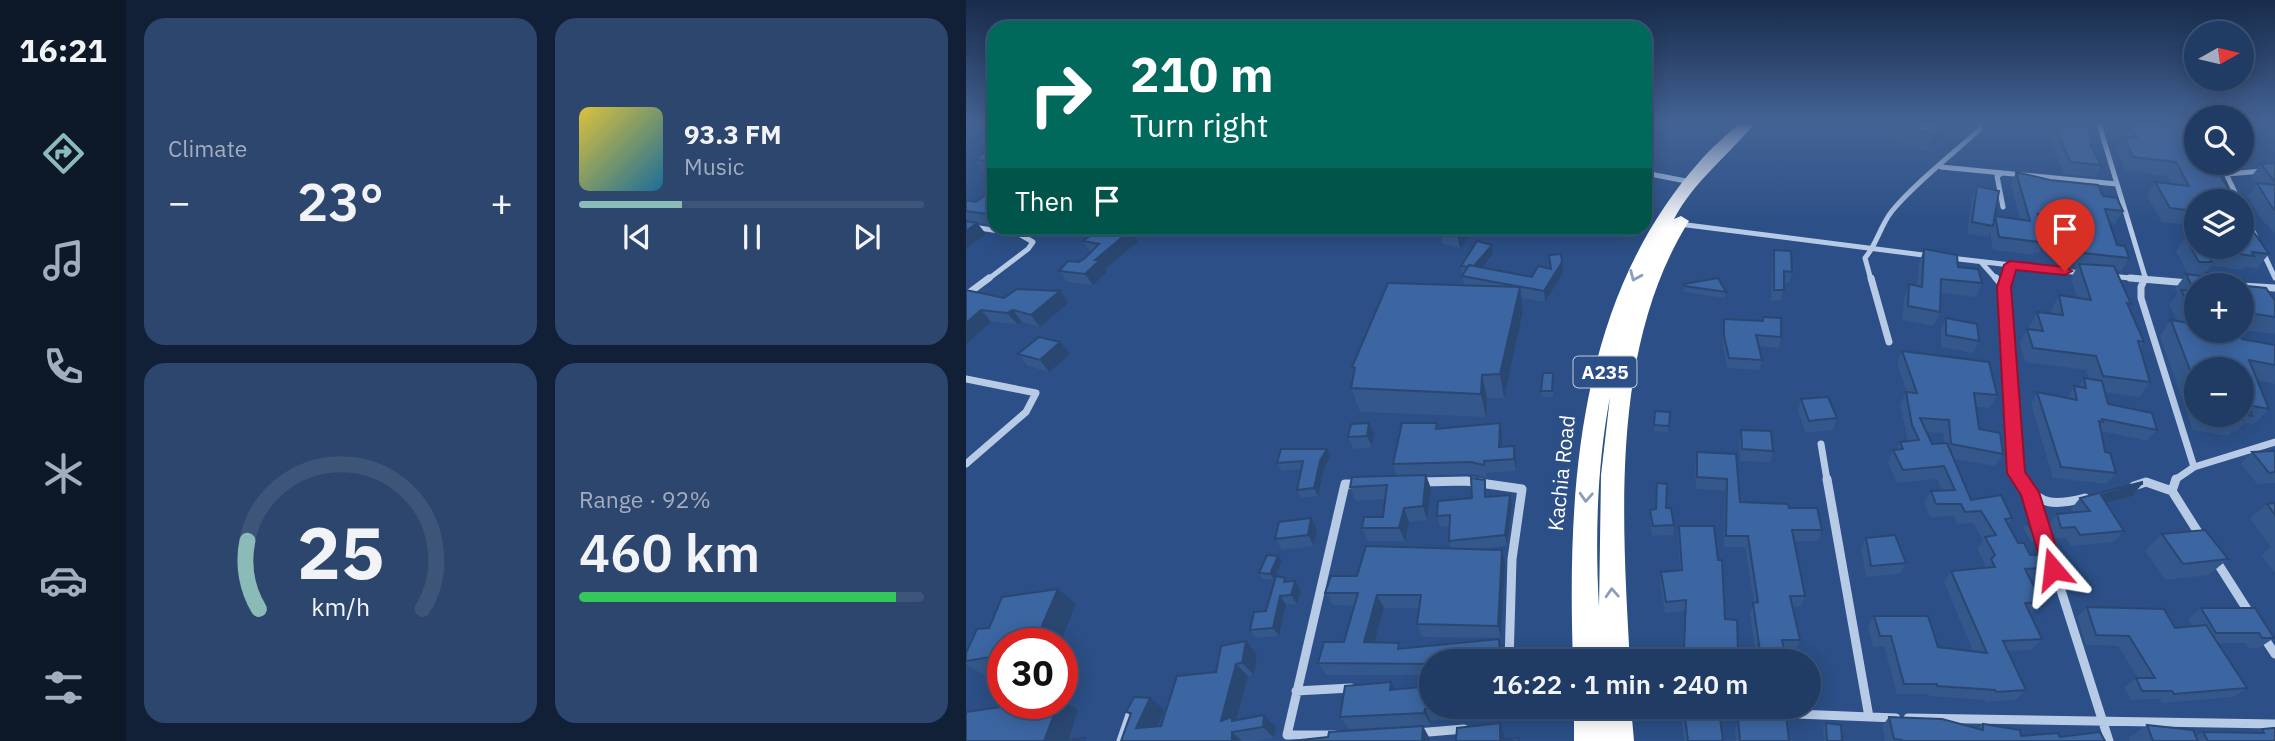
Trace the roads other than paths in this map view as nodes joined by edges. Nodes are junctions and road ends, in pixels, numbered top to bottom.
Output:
1 (1712, 159) edge
2 (1731, 159) edge
3 (1950, 159) edge
4 (2109, 159) edge
5 (1941, 167) junction
6 (2275, 170) edge
7 (2254, 172) edge
8 (2002, 173) junction
9 (1652, 174) edge
10 (1691, 182) junction
11 (2117, 184) junction
12 (2003, 207) dead end
13 (1678, 224) junction
14 (966, 226) edge
15 (987, 229) edge
16 (2254, 233) edge
17 (1021, 235) edge
18 (1873, 249) junction
19 (1981, 261) junction
20 (2010, 265) junction
21 (2092, 274) edge
22 (2106, 276) edge
23 (2275, 278) edge
24 (2146, 281) junction
25 (2184, 283) edge
26 (2004, 287) junction
27 (2254, 288) edge
28 (2274, 291) edge
29 (966, 295) edge
30 (1889, 342) dead end
31 (966, 379) edge
32 (2275, 442) edge
33 (1821, 444) dead end
34 (966, 464) edge
35 (2194, 467) junction
36 (1412, 482) edge
37 (1372, 483) edge
38 (2121, 489) edge
39 (2172, 491) junction
40 (2030, 492) junction
41 (2096, 495) edge
42 (2253, 619) edge
43 (2260, 631) edge
44 (1509, 649) edge
45 (1588, 649) edge
46 (1614, 649) edge
47 (2275, 654) edge
48 (1358, 687) edge
49 (1296, 691) junction
50 (1135, 703) edge
51 (1821, 715) edge
52 (1869, 717) junction
53 (1589, 719) edge
54 (1618, 719) edge
55 (2101, 721) junction
56 (2275, 724) edge
57 (1465, 729) edge
58 (1402, 734) edge
59 (1351, 736) edge
60 (1121, 741) edge
61 (1590, 741) edge
62 (1618, 741) edge
63 (2109, 741) edge

1 - 10 highway, Kachia Road / A235
2 - 13 highway, A235
3 - 5 street
4 - 11 street
5 - 8 street
5 - 18 street
6 - 7 street
8 - 11 street
8 - 12 street
9 - 10 street
10 -> 45 highway, Kachia Road / A235
11 - 24 street
13 - 18 street
46 -> 13 highway, A235
14 - 15 street
16 - 23 street
17 - 29 street
18 - 19 street
18 - 30 street
19 - 20 street
19 - 26 street
20 - 21 street
20 - 26 street
22 - 24 street
24 - 25 street
24 - 35 street
26 - 40 street
27 - 28 street
31 - 34 street
32 - 35 street
33 - 52 street
35 - 39 street
36 - 44 street
37 - 49 street
38 - 39 street
39 - 42 street
40 - 41 street
40 - 55 street
43 - 47 street
48 - 49 street
49 - 59 street
50 - 60 street
51 - 52 street
52 - 55 street
53 - 61 highway
54 - 62 highway
55 - 56 street
55 - 63 street
57 - 58 street

